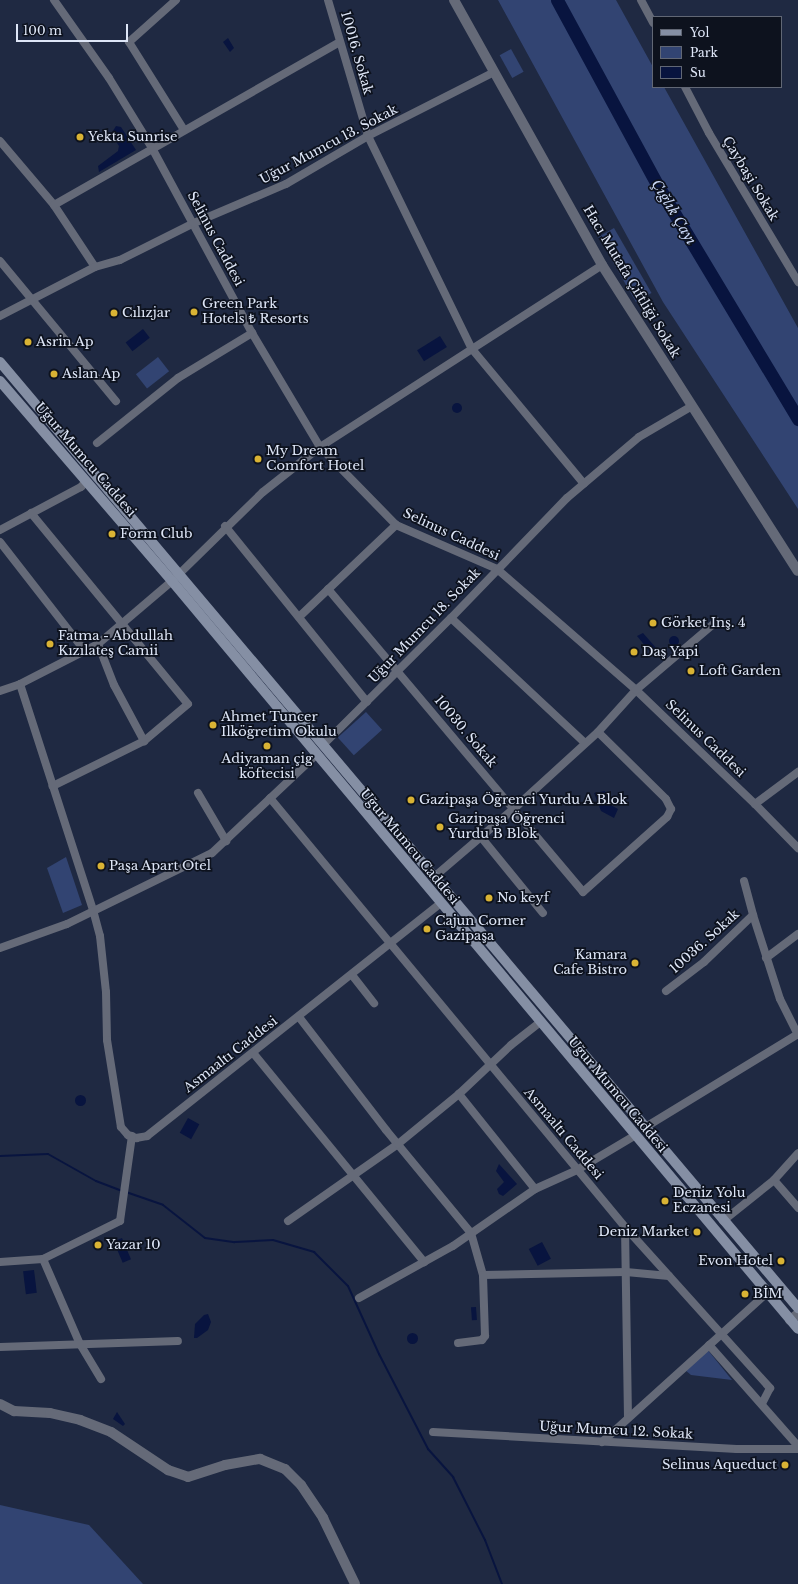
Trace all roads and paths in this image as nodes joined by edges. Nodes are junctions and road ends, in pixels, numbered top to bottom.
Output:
1 (54, 0) edge
2 (176, 0) edge
3 (328, 0) edge
4 (454, 0) edge
5 (641, 0) edge
6 (652, 21) edge
7 (340, 42) junction
8 (494, 72) junction
9 (686, 88) edge
10 (184, 130) junction
11 (368, 136) junction
12 (0, 142) edge
13 (152, 148) junction
14 (54, 205) junction
15 (194, 224) junction
16 (0, 261) edge
17 (602, 265) junction
18 (95, 267) junction
19 (798, 282) edge
20 (33, 300) junction
21 (0, 316) edge
22 (252, 333) junction
23 (472, 349) junction
24 (0, 362) edge
25 (0, 381) edge
26 (116, 401) dead end
27 (692, 406) junction
28 (97, 443) dead end
29 (320, 447) junction
30 (86, 481) junction
31 (584, 484) junction
32 (31, 513) junction
33 (396, 524) junction
34 (225, 526) junction
35 (0, 530) edge
36 (0, 542) edge
37 (497, 569) junction
38 (798, 571) edge
39 (180, 573) junction
40 (172, 581) junction
41 (328, 589) junction
42 (299, 617) junction
43 (451, 618) junction
44 (716, 621) dead end
45 (121, 625) junction
46 (98, 644) junction
47 (85, 651) junction
48 (398, 671) junction
49 (20, 684) junction
50 (636, 690) junction
51 (0, 691) edge
52 (367, 702) junction
53 (598, 732) junction
54 (144, 742) junction
55 (585, 743) junction
56 (324, 744) junction
57 (316, 755) junction
58 (798, 772) edge
59 (53, 786) junction
60 (198, 793) dead end
61 (270, 798) junction
62 (755, 804) junction
63 (514, 808) junction
64 (481, 837) junction
65 (226, 841) junction
66 (798, 848) edge
67 (434, 877) junction
68 (744, 881) dead end
69 (440, 904) junction
70 (93, 910) junction
71 (543, 913) dead end
72 (753, 915) junction
73 (798, 934) edge
74 (391, 944) junction
75 (0, 948) edge
76 (766, 958) junction
77 (352, 975) junction
78 (666, 991) dead end
79 (374, 1003) dead end
80 (299, 1017) junction
81 (540, 1022) junction
82 (798, 1035) edge
83 (254, 1054) junction
84 (491, 1066) junction
85 (459, 1094) junction
86 (644, 1128) junction
87 (132, 1136) junction
88 (634, 1136) junction
89 (398, 1144) junction
90 (798, 1153) edge
91 (577, 1170) junction
92 (353, 1174) junction
93 (774, 1180) junction
94 (535, 1189) junction
95 (798, 1208) edge
96 (288, 1221) dead end
97 (723, 1221) junction
98 (624, 1227) junction
99 (471, 1233) junction
100 (43, 1259) junction
101 (0, 1262) edge
102 (424, 1262) junction
103 (626, 1272) junction
104 (483, 1275) junction
105 (669, 1276) junction
106 (767, 1293) junction
107 (359, 1298) dead end
108 (798, 1308) edge
109 (794, 1317) edge
110 (798, 1329) edge
111 (722, 1334) junction
112 (178, 1341) dead end
113 (458, 1343) dead end
114 (80, 1344) junction
115 (709, 1345) junction
116 (0, 1347) edge
117 (101, 1379) dead end
118 (0, 1404) edge
119 (762, 1404) junction
120 (628, 1417) junction
121 (433, 1432) dead end
122 (602, 1442) junction
123 (798, 1446) edge
124 (798, 1449) edge
125 (355, 1584) edge

1 - 13 street, Selinus Caddesi
2 - 10 street
3 - 7 street, 10016. Sokak
4 - 8 street, Hacı Mutafa Çiftliği Sokak
5 - 6 street
7 - 10 street
7 - 11 street, 10016. Sokak
8 - 11 street, Uğur Mumcu 13. Sokak
8 - 17 street, Hacı Mutafa Çiftliği Sokak
9 - 19 street, Çaybaşi Sokak
10 - 13 street
11 - 15 street, Uğur Mumcu 13. Sokak
11 - 23 street, 10016. Sokak
12 - 14 street
13 - 14 street
13 - 15 street, Selinus Caddesi
14 - 18 street
15 - 18 street, Uğur Mumcu 13. Sokak
15 - 22 street, Selinus Caddesi
16 - 20 street
17 - 23 street
17 - 27 street, Hacı Mutafa Çiftliği Sokak
18 - 20 street, Uğur Mumcu 13. Sokak
20 - 21 street, Uğur Mumcu 13. Sokak
20 - 26 street
22 - 28 street
22 - 29 street, Selinus Caddesi
23 - 29 street
23 - 31 street, 10016. Sokak
24 - 39 main road, Uğur Mumcu Caddesi
25 - 30 main road, Uğur Mumcu Caddesi
27 - 31 street, Uğur Mumcu 18. Sokak
27 - 38 street, Hacı Mutafa Çiftliği Sokak
29 - 33 street, Selinus Caddesi
29 - 34 street
30 - 32 street
30 - 40 main road, Uğur Mumcu Caddesi
31 - 37 street, Uğur Mumcu 18. Sokak
32 - 35 street
32 - 45 street
33 - 37 street, Selinus Caddesi
33 - 41 street
34 - 39 street
34 - 42 street
36 - 47 street
37 - 43 street, Uğur Mumcu 18. Sokak
37 - 50 street, Selinus Caddesi
39 - 40 street
39 - 56 main road, Uğur Mumcu Caddesi
40 - 45 street
40 - 57 main road, Uğur Mumcu Caddesi
41 - 42 street
41 - 48 street, 10030. Sokak
42 - 52 street
43 - 48 street, Uğur Mumcu 18. Sokak
43 - 55 street
44 - 50 street
45 - 46 street
45 - 54 street
46 - 47 street
46 - 54 street
47 - 49 street
48 - 52 street, Uğur Mumcu 18. Sokak
48 - 63 street, 10030. Sokak
49 - 51 street
49 - 59 street
50 - 53 street
50 - 62 street, Selinus Caddesi
52 - 56 street, Uğur Mumcu 18. Sokak
53 - 55 street
53 - 63 street, 10030. Sokak
54 - 59 street
55 - 63 street
56 - 67 main road, Uğur Mumcu Caddesi
57 - 61 street
57 - 69 main road, Uğur Mumcu Caddesi
58 - 62 street
59 - 70 street
60 - 65 street
61 - 65 street
61 - 74 street, Asmaaltı Caddesi
62 - 66 street, Selinus Caddesi
63 - 64 street
64 - 67 street
64 - 71 street
65 - 70 street
67 - 86 main road, Uğur Mumcu Caddesi
68 - 72 street
69 - 74 street, Asmaaltı Caddesi
69 - 81 main road, Uğur Mumcu Caddesi
70 - 75 street
70 - 87 street
72 - 76 street, 10036. Sokak
72 - 78 street, 10036. Sokak
73 - 76 street
74 - 77 street, Asmaaltı Caddesi
74 - 84 street, Asmaaltı Caddesi
76 - 82 street, 10036. Sokak
77 - 79 street
77 - 80 street, Asmaaltı Caddesi
80 - 83 street, Asmaaltı Caddesi
80 - 89 street
81 - 84 street
81 - 88 main road, Uğur Mumcu Caddesi
82 - 86 street
83 - 87 street, Asmaaltı Caddesi
83 - 92 street
84 - 85 street
84 - 91 street, Asmaaltı Caddesi
85 - 89 street
85 - 94 street
86 - 88 main road
86 - 97 main road, Uğur Mumcu Caddesi
87 - 100 street
88 - 91 street
88 - 106 main road, Uğur Mumcu Caddesi
89 - 92 street
89 - 99 street
90 - 93 street
91 - 94 street
91 - 98 street, Asmaaltı Caddesi
92 - 96 street
92 - 102 street
93 - 95 street
93 - 97 street
94 - 99 street
97 - 108 main road, Uğur Mumcu Caddesi
98 - 103 street
98 - 105 street, Asmaaltı Caddesi
99 - 102 street
99 - 104 street
100 - 101 street
100 - 114 street
102 - 107 street
103 - 104 street
103 - 105 street
103 - 120 street
104 - 113 street
105 - 111 street, Asmaaltı Caddesi
106 - 109 main road, Uğur Mumcu Caddesi
106 - 111 street
109 - 110 main road, Uğur Mumcu Caddesi
111 - 115 street
111 - 119 street, Asmaaltı Caddesi
112 - 114 street
114 - 116 street
114 - 117 street
115 - 119 street
115 - 120 street
118 - 125 street
119 - 123 street
120 - 122 street
121 - 122 street, Uğur Mumcu 12. Sokak
122 - 124 street, Uğur Mumcu 12. Sokak

